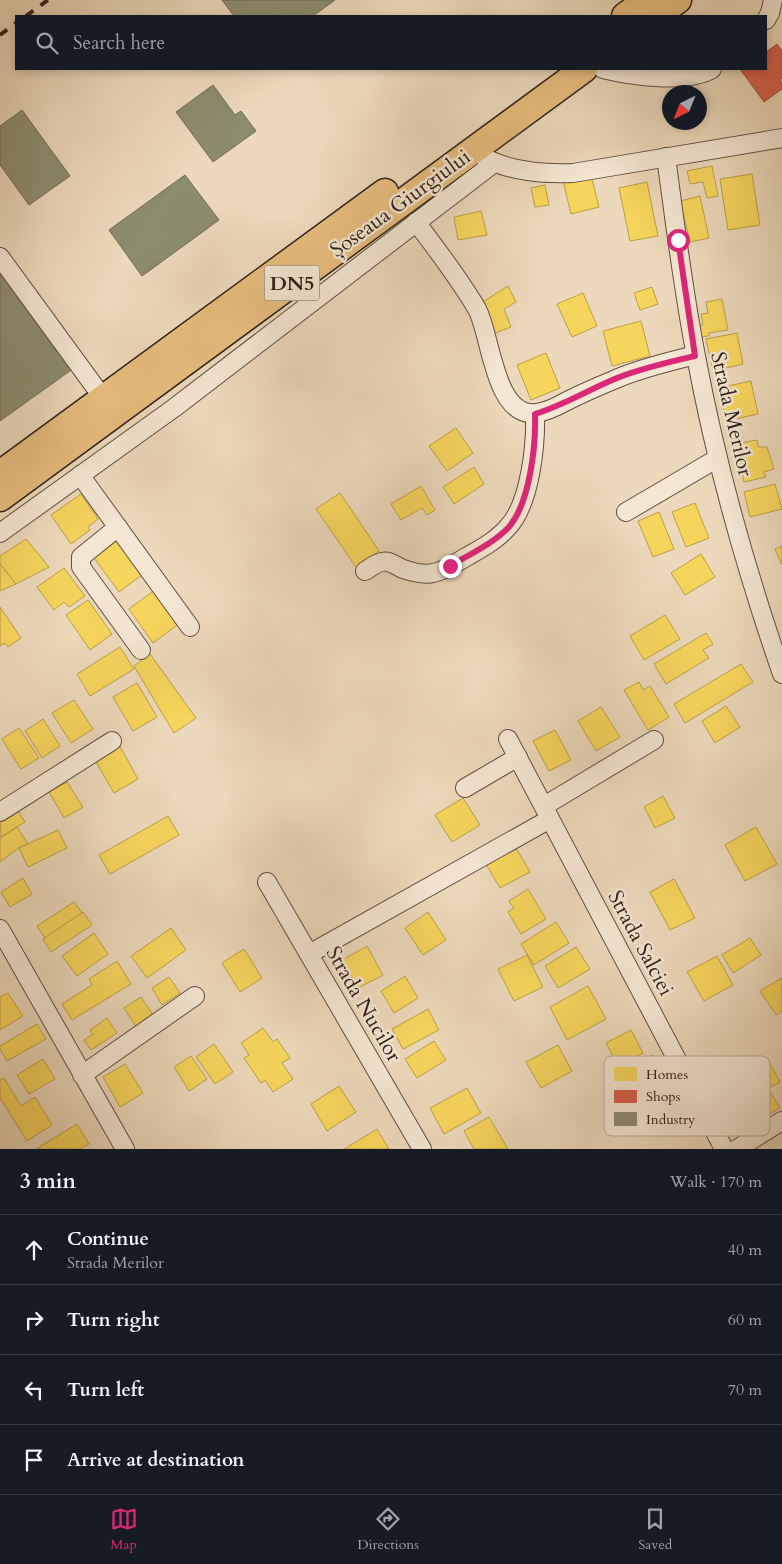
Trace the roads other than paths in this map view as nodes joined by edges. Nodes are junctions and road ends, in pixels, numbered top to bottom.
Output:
1 (647, 0) edge
2 (678, 0) edge
3 (773, 0) edge
4 (626, 15) edge
5 (657, 15) edge
6 (767, 18) edge
7 (552, 70) edge
8 (583, 70) edge
9 (607, 70) edge
10 (709, 70) edge
11 (782, 138) edge
12 (471, 151) junction
13 (666, 157) junction
14 (494, 163) junction
15 (416, 222) junction
16 (0, 257) edge
17 (695, 356) junction
18 (103, 398) junction
19 (535, 414) junction
20 (718, 458) junction
21 (0, 474) edge
22 (80, 475) junction
23 (0, 498) edge
24 (626, 512) dead end
25 (118, 527) junction
26 (0, 533) edge
27 (365, 571) dead end
28 (190, 627) dead end
29 (142, 650) dead end
30 (782, 674) edge
31 (508, 740) dead end
32 (654, 740) dead end
33 (112, 741) dead end
34 (518, 757) junction
35 (465, 788) dead end
36 (0, 812) edge
37 (547, 812) junction
38 (267, 882) dead end
39 (0, 930) edge
40 (309, 954) junction
41 (195, 996) dead end
42 (675, 1056) edge
43 (82, 1074) junction
44 (782, 1121) edge
45 (770, 1128) edge
46 (717, 1136) edge
47 (758, 1136) edge
48 (125, 1149) edge
49 (422, 1149) edge
50 (724, 1149) edge
51 (737, 1149) edge

1 - 4 highway
2 - 5 highway
3 - 6 street
7 - 18 highway, Șoseaua Giurgiului / DN5
8 - 12 highway, Șoseaua Giurgiului / DN5
9 - 10 street
11 - 13 street
12 - 14 street
12 - 23 highway, Șoseaua Giurgiului / DN5
13 - 14 street
13 - 17 street, Strada Merilor
14 - 15 street
15 - 19 street
15 - 22 street
16 - 18 street
17 - 19 street
17 - 20 street, Strada Merilor
18 - 21 highway, Șoseaua Giurgiului / DN5
19 - 27 street
20 - 24 street
20 - 30 street, Strada Merilor
22 - 25 street
22 - 26 street
25 - 28 street
25 - 29 street
31 - 34 street, Strada Salciei
32 - 37 street
33 - 36 street
34 - 35 street
34 - 37 street, Strada Salciei
37 - 40 street
37 - 42 street, Strada Salciei
38 - 40 street, Strada Nucilor
39 - 43 street
40 - 49 street, Strada Nucilor
41 - 43 street
43 - 48 street
44 - 45 street
46 - 50 street, Strada Salciei
47 - 51 street

